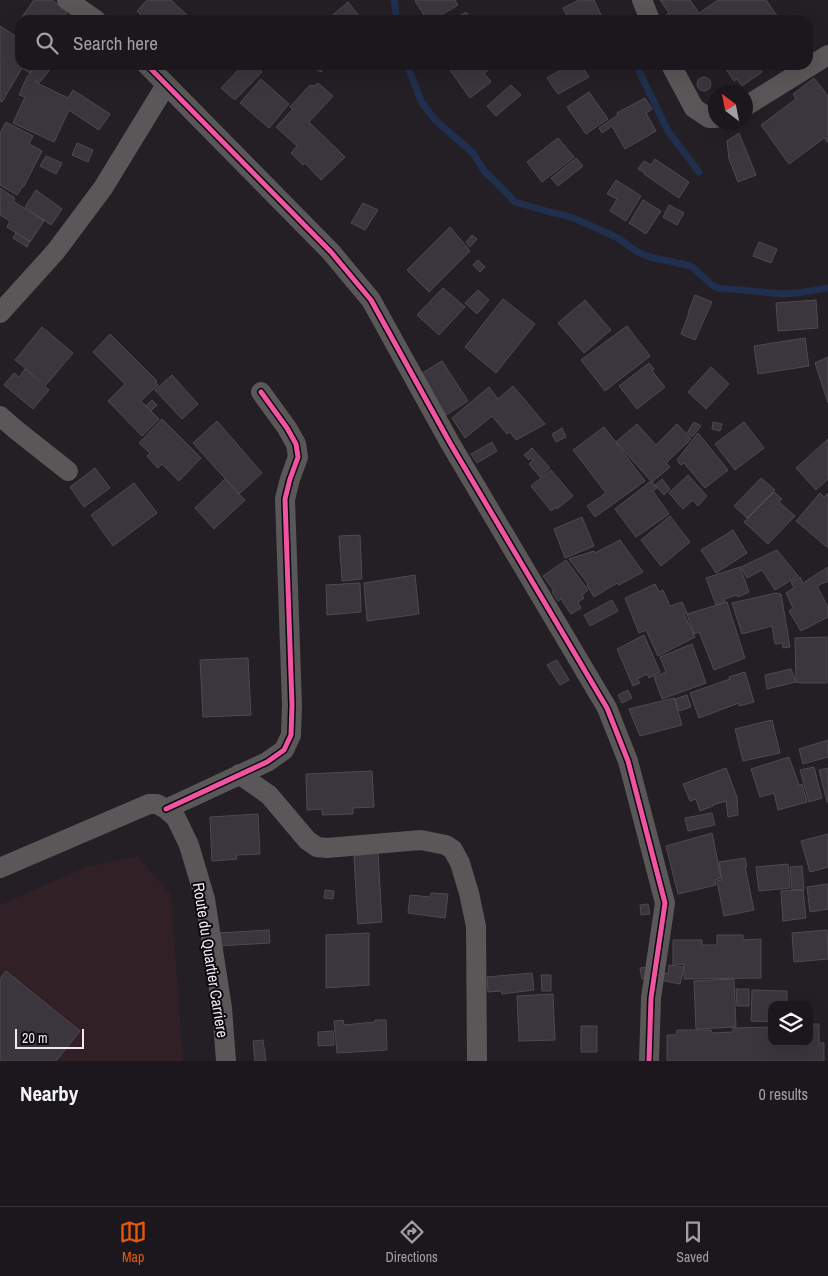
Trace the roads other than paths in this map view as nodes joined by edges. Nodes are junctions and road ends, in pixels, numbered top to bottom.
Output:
1 (67, 0) edge
2 (642, 0) edge
3 (89, 15) edge
4 (648, 15) edge
5 (828, 55) edge
6 (813, 64) edge
7 (152, 70) edge
8 (674, 70) edge
9 (804, 70) edge
10 (166, 85) junction
11 (753, 102) edge
12 (708, 117) edge
13 (0, 313) edge
14 (261, 392) dead end
15 (0, 416) edge
16 (68, 471) dead end
17 (238, 774) junction
18 (166, 809) junction
19 (0, 868) edge
20 (226, 1061) edge
21 (477, 1061) edge
22 (649, 1061) edge

1 - 3 street
2 - 4 street
5 - 6 street
7 - 10 street
8 - 12 street
9 - 11 street
10 - 13 street
10 - 22 street
14 - 17 street
15 - 16 street
17 - 18 street
17 - 21 street
18 - 19 street
18 - 20 street, Route du Quartier Carriere

